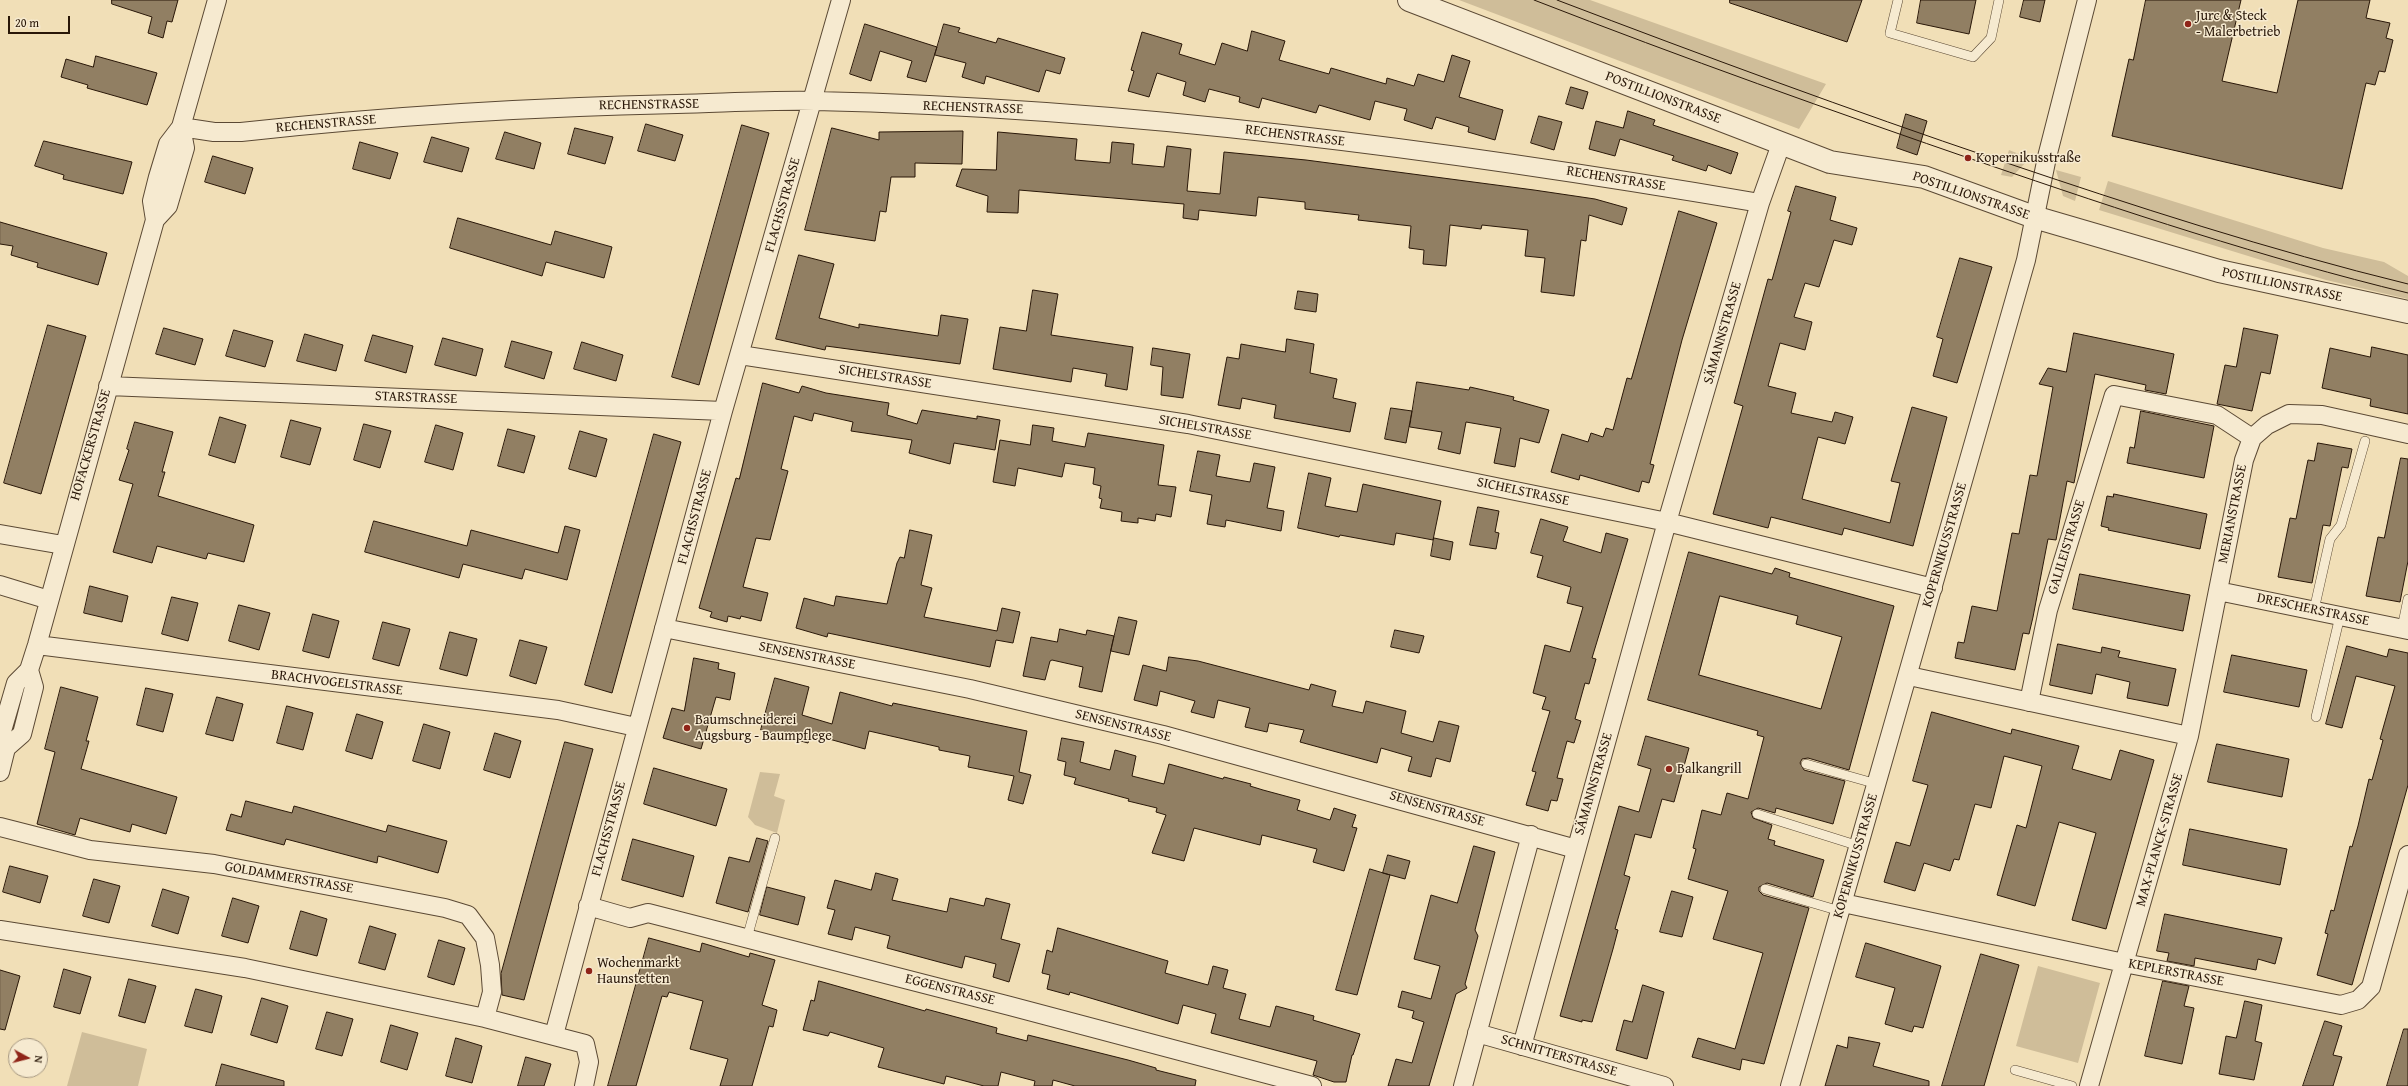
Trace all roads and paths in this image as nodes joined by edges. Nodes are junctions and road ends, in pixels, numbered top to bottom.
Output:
1 (217, 0) edge
2 (841, 0) edge
3 (1409, 0) edge
4 (1898, 0) edge
5 (2000, 0) edge
6 (2087, 0) edge
7 (812, 101) junction
8 (181, 127) junction
9 (1781, 144) junction
10 (1760, 203) junction
11 (2034, 217) junction
12 (2408, 312) edge
13 (740, 355) junction
14 (108, 386) junction
15 (723, 411) junction
16 (2408, 434) edge
17 (2252, 438) junction
18 (2366, 441) dead end
19 (1667, 522) junction
20 (0, 534) edge
21 (63, 545) junction
22 (0, 585) edge
23 (1933, 588) junction
24 (2218, 591) junction
25 (2408, 599) edge
26 (49, 600) junction
27 (2314, 610) junction
28 (2340, 616) junction
29 (664, 628) junction
30 (2405, 629) edge
31 (37, 645) junction
32 (1908, 676) junction
33 (2029, 702) junction
34 (2316, 717) dead end
35 (636, 727) junction
36 (2189, 736) junction
37 (1806, 764) dead end
38 (0, 772) edge
39 (1877, 784) junction
40 (1756, 814) dead end
41 (0, 827) edge
42 (1531, 835) junction
43 (776, 838) dead end
44 (1859, 846) junction
45 (1576, 849) junction
46 (2408, 855) edge
47 (1765, 889) dead end
48 (588, 906) junction
49 (1841, 907) junction
50 (0, 930) edge
51 (747, 938) junction
52 (2124, 963) junction
53 (485, 1018) junction
54 (1477, 1033) junction
55 (554, 1035) junction
56 (1522, 1046) junction
57 (2015, 1070) dead end
58 (2040, 1082) edge
59 (584, 1086) edge
60 (1312, 1086) edge
61 (1462, 1086) edge
62 (1664, 1086) edge
63 (1790, 1086) edge
64 (2072, 1086) edge
65 (2089, 1086) edge

1 - 8 street, HOFACKERSTRASSE
2 - 7 street, FLACHSSTRASSE
3 - 9 street, POSTILLIONSTRASSE
4 - 5 lane
6 - 11 street, KOPERNIKUSSTRASSE
7 - 8 street, RECHENSTRASSE
7 - 10 street, RECHENSTRASSE
7 - 13 street, FLACHSSTRASSE
8 - 14 street, HOFACKERSTRASSE
9 - 10 street, SÄMANNSTRASSE
9 - 11 street, POSTILLIONSTRASSE
10 - 19 street, SÄMANNSTRASSE
11 - 12 street, POSTILLIONSTRASSE
11 - 23 street, KOPERNIKUSSTRASSE
13 - 15 street, FLACHSSTRASSE
13 - 19 street, SICHELSTRASSE
14 - 15 street, STARSTRASSE
14 - 21 street, HOFACKERSTRASSE
15 - 29 street, FLACHSSTRASSE
16 - 17 street, MERIANSTRASSE
17 - 24 street, MERIANSTRASSE
17 - 33 street, GALILEISTRASSE
18 - 27 lane
19 - 23 street
19 - 45 street, SÄMANNSTRASSE
20 - 21 street
21 - 26 street, HOFACKERSTRASSE
22 - 26 street
23 - 32 street, KOPERNIKUSSTRASSE
24 - 27 street, DRESCHERSTRASSE
24 - 36 street, MAX-PLANCK-STRASSE
25 - 30 lane
26 - 31 street, HOFACKERSTRASSE
27 - 28 street, DRESCHERSTRASSE
28 - 30 street, DRESCHERSTRASSE
28 - 34 lane
29 - 35 street, FLACHSSTRASSE
29 - 42 street, SENSENSTRASSE
31 - 35 street, BRACHVOGELSTRASSE
31 - 38 street, HOFACKERSTRASSE
32 - 33 street
32 - 39 street, KOPERNIKUSSTRASSE
33 - 36 street
35 - 48 street, FLACHSSTRASSE
36 - 52 street, MAX-PLANCK-STRASSE
37 - 39 lane
39 - 44 street, KOPERNIKUSSTRASSE
40 - 44 lane
41 - 53 street, GOLDAMMERSTRASSE
42 - 45 street, SENSENSTRASSE
42 - 54 street
43 - 51 lane
44 - 49 street, KOPERNIKUSSTRASSE
45 - 56 street, SÄMANNSTRASSE
46 - 52 street, KEPLERSTRASSE
47 - 49 lane
48 - 51 street, EGGENSTRASSE
48 - 55 street, FLACHSSTRASSE
49 - 52 street, KEPLERSTRASSE
49 - 63 street, KOPERNIKUSSTRASSE
50 - 53 street
51 - 60 street, EGGENSTRASSE
52 - 65 street, MAX-PLANCK-STRASSE
53 - 55 street
54 - 56 street, SCHNITTERSTRASSE
54 - 61 street
55 - 59 street
56 - 62 street, SCHNITTERSTRASSE
57 - 58 lane
58 - 64 lane

